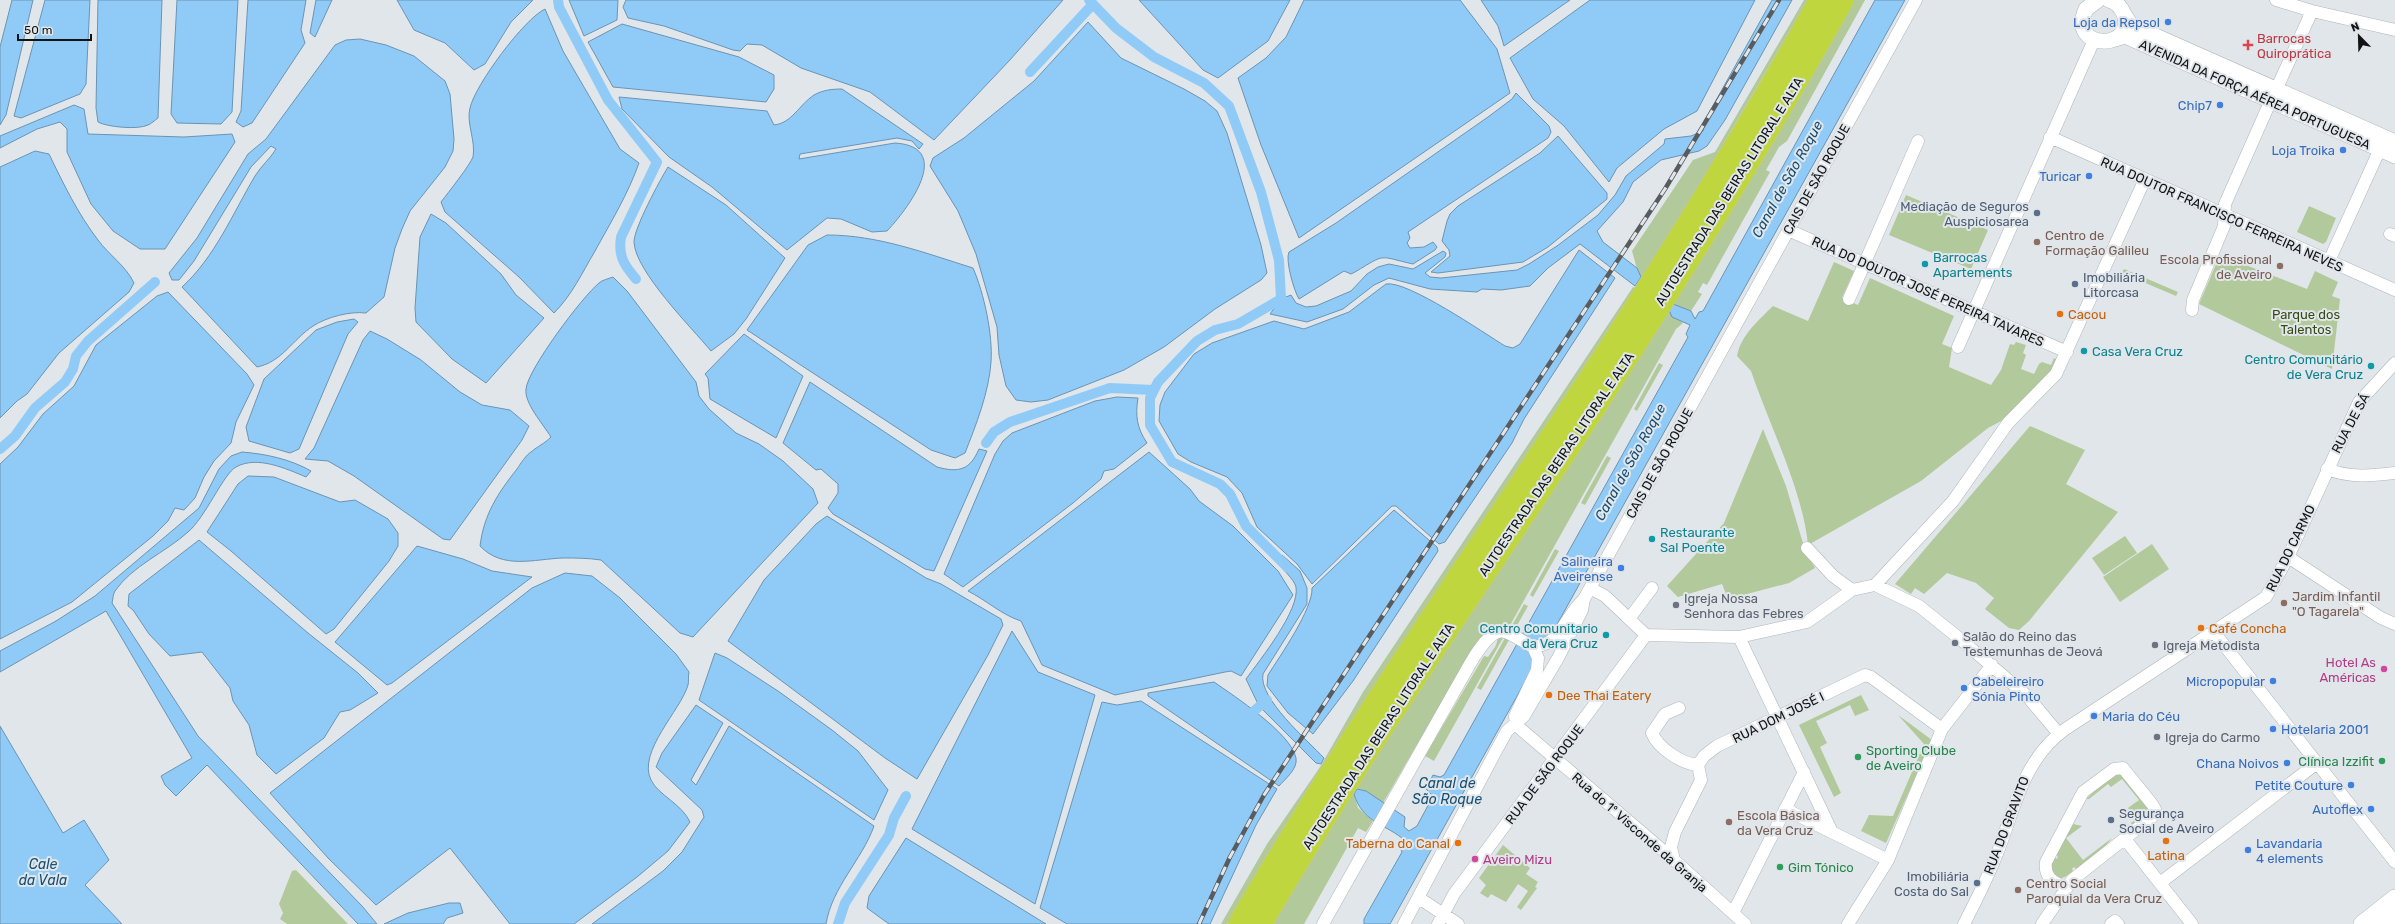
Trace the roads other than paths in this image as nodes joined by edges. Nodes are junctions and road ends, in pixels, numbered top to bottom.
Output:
1 (1820, 0) edge
2 (1843, 0) edge
3 (1916, 0) edge
4 (2098, 0) edge
5 (2109, 0) edge
6 (2276, 0) edge
7 (2312, 11) junction
8 (2125, 16) junction
9 (2395, 30) edge
10 (2115, 39) junction
11 (2094, 40) junction
12 (2274, 95) junction
13 (2050, 137) junction
14 (1918, 141) dead end
15 (2395, 142) edge
16 (2380, 149) junction
17 (2395, 156) edge
18 (2145, 179) junction
19 (2225, 214) junction
20 (1788, 230) junction
21 (2329, 261) junction
22 (1865, 263) junction
23 (2395, 290) edge
24 (1849, 299) dead end
25 (2192, 310) dead end
26 (1974, 313) junction
27 (1958, 347) dead end
28 (2067, 352) junction
29 (2395, 363) edge
30 (2326, 469) junction
31 (2395, 474) edge
32 (1806, 548) dead end
33 (2288, 557) junction
34 (1875, 585) junction
35 (1652, 588) dead end
36 (1852, 590) junction
37 (1587, 594) junction
38 (1629, 619) junction
39 (2395, 624) edge
40 (2214, 631) junction
41 (1646, 635) junction
42 (1739, 637) junction
43 (1533, 647) junction
44 (1992, 665) junction
45 (1679, 708) dead end
46 (1777, 718) junction
47 (1516, 725) junction
48 (1942, 729) junction
49 (2059, 734) junction
50 (1556, 759) junction
51 (2317, 763) junction
52 (1698, 765) junction
53 (1804, 772) junction
54 (1785, 810) junction
55 (1832, 832) junction
56 (2125, 839) junction
57 (1674, 860) junction
58 (1888, 860) junction
59 (2395, 862) edge
60 (2160, 883) junction
61 (2066, 887) junction
62 (1418, 898) junction
63 (2395, 898) edge
64 (1733, 913) junction
65 (2395, 914) edge
66 (1440, 919) edge
67 (1239, 924) edge
68 (1261, 924) edge
69 (1323, 924) edge
70 (1404, 924) edge
71 (1458, 924) edge
72 (1745, 924) edge
73 (1848, 924) edge
74 (1964, 924) edge
75 (2042, 924) edge
76 (2111, 924) edge
77 (2118, 924) edge
78 (2192, 924) edge
79 (2362, 924) edge
80 (2383, 924) edge

1 - 67 highway, AUTOESTRADA DAS BEIRAS LITORAL E ALTA
2 - 68 highway, AUTOESTRADA DAS BEIRAS LITORAL E ALTA
3 - 20 street, CAIS DE SÃO ROQUE
4 - 11 street
5 - 8 street, AVENIDA DA FORÇA AÉREA PORTUGUESA
6 - 7 street
7 - 9 street
7 - 12 street
8 - 10 street
8 - 12 street, AVENIDA DA FORÇA AÉREA PORTUGUESA
10 - 11 street, AVENIDA DA FORÇA AÉREA PORTUGUESA
10 - 12 street, AVENIDA DA FORÇA AÉREA PORTUGUESA
11 - 13 street
12 - 15 street, AVENIDA DA FORÇA AÉREA PORTUGUESA
12 - 16 street, AVENIDA DA FORÇA AÉREA PORTUGUESA
12 - 19 street
13 - 18 street, RUA DOUTOR FRANCISCO FERREIRA NEVES
13 - 26 street
14 - 22 street
16 - 17 street, AVENIDA DA FORÇA AÉREA PORTUGUESA
16 - 21 street
18 - 19 street, RUA DOUTOR FRANCISCO FERREIRA NEVES
18 - 28 street
19 - 21 street, RUA DOUTOR FRANCISCO FERREIRA NEVES
19 - 25 street
20 - 22 street, RUA DO DOUTOR JOSÉ PEREIRA TAVARES
20 - 37 street, CAIS DE SÃO ROQUE
21 - 23 street, RUA DOUTOR FRANCISCO FERREIRA NEVES
22 - 24 street
22 - 26 street, RUA DO DOUTOR JOSÉ PEREIRA TAVARES
26 - 27 street
26 - 28 street, RUA DO DOUTOR JOSÉ PEREIRA TAVARES
28 - 34 street
29 - 30 street, RUA DE SÁ
30 - 31 street
30 - 33 street, RUA DO CARMO
32 - 36 street
33 - 39 street
33 - 40 street, RUA DO CARMO
34 - 36 street
34 - 44 street
35 - 38 street
36 - 42 street
37 - 38 street
37 - 43 street
37 - 47 street, CAIS DE SÃO ROQUE
38 - 41 street
40 - 49 street, RUA DO CARMO
40 - 51 street
41 - 42 street
41 - 50 street, RUA DE SÃO ROQUE
42 - 46 street
43 - 47 street
43 - 69 street
44 - 48 street
44 - 49 street
45 - 52 street
46 - 48 street, RUA DOM JOSÉ I
46 - 52 street, RUA DOM JOSÉ I
46 - 53 street
47 - 50 street, Rua do 1º Visconde da Granja
47 - 62 street, CAIS DE SÃO ROQUE
48 - 58 street
49 - 74 street, RUA DO GRAVITO
50 - 57 street, Rua do 1º Visconde da Granja
50 - 66 street, RUA DE SÃO ROQUE
51 - 59 street
51 - 60 street
52 - 57 street
53 - 54 street
53 - 55 street
54 - 55 street
54 - 64 street
55 - 58 street
56 - 60 street
56 - 61 street
56 - 61 street
57 - 64 street, Rua do 1º Visconde da Granja
58 - 73 street
60 - 78 street
61 - 75 street
62 - 66 street
62 - 70 street, CAIS DE SÃO ROQUE
63 - 79 main road
64 - 72 street, Rua do 1º Visconde da Granja
65 - 80 main road
66 - 71 street
76 - 77 street

